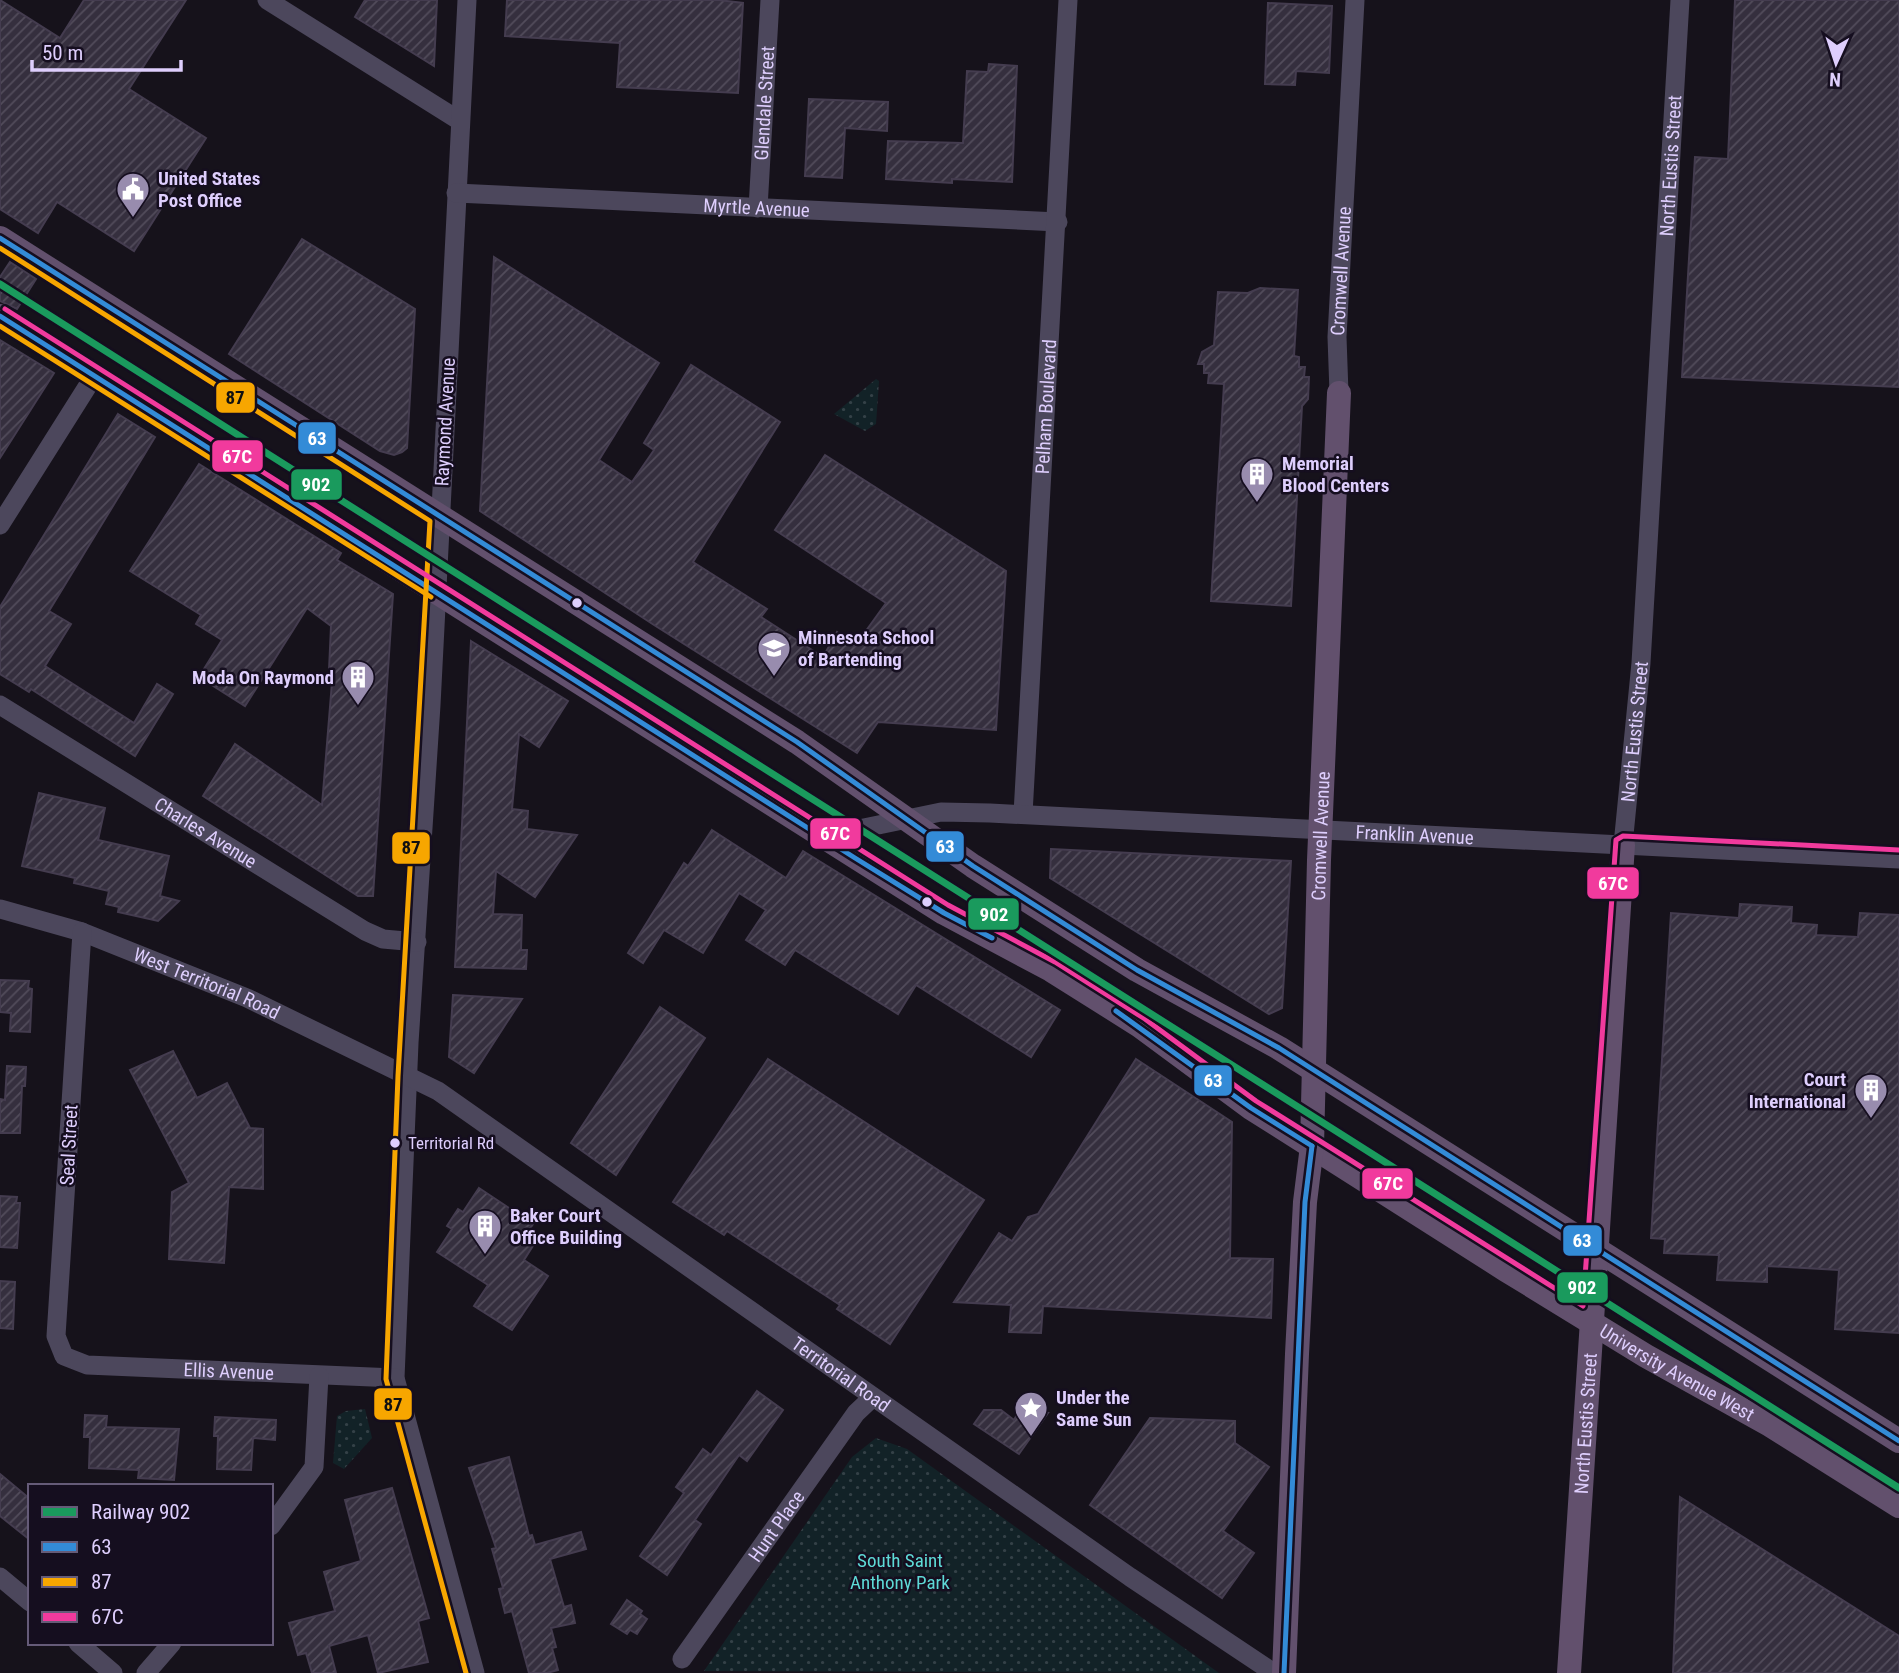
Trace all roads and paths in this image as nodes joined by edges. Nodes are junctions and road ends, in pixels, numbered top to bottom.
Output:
1 (267, 0) edge
2 (467, 0) edge
3 (770, 0) edge
4 (1068, 0) edge
5 (1355, 0) edge
6 (1680, 0) edge
7 (460, 121) junction
8 (456, 193) junction
9 (758, 208) junction
10 (1058, 222) junction
11 (0, 238) edge
12 (0, 316) edge
13 (94, 376) junction
14 (1339, 393) joint
15 (439, 516) junction
16 (0, 525) edge
17 (436, 590) junction
18 (0, 705) edge
19 (1023, 814) junction
20 (906, 817) junction
21 (807, 827) junction
22 (1320, 829) junction
23 (1623, 845) junction
24 (1899, 859) edge
25 (0, 909) edge
26 (82, 932) junction
27 (417, 942) junction
28 (1314, 1071) junction
29 (407, 1076) junction
30 (1312, 1146) junction
31 (1598, 1251) junction
32 (1590, 1321) junction
33 (65, 1356) joint
34 (319, 1376) junction
35 (395, 1378) junction
36 (873, 1397) junction
37 (1899, 1441) edge
38 (1899, 1506) edge
39 (273, 1522) edge
40 (0, 1577) edge
41 (28, 1600) edge
42 (80, 1645) edge
43 (170, 1645) edge
44 (682, 1658) dead end
45 (113, 1673) edge
46 (146, 1673) edge
47 (475, 1673) edge
48 (1274, 1673) edge
49 (1284, 1673) edge
50 (1569, 1673) edge

1 - 7 street
2 - 7 street, Raymond Avenue
3 - 9 street, Glendale Street
4 - 10 street, Pelham Boulevard
5 - 14 street, Cromwell Avenue
6 - 23 street, North Eustis Street
7 - 8 street, Raymond Avenue
8 - 9 street, Myrtle Avenue
8 - 15 street, Raymond Avenue
9 - 10 street, Myrtle Avenue
10 - 19 street, Pelham Boulevard
11 - 15 main road
12 - 13 main road, University Avenue West
13 - 16 street
13 - 17 main road, University Avenue West
14 - 22 main road, Cromwell Avenue
15 - 17 street, Raymond Avenue
15 - 20 main road
17 - 21 main road, University Avenue West
17 - 27 street, Raymond Avenue
18 - 27 street, Charles Avenue
19 - 20 street, Franklin Avenue
19 - 22 street, Franklin Avenue
20 - 21 street, Franklin Avenue
20 - 28 main road
21 - 30 main road, University Avenue West
22 - 23 street, Franklin Avenue
22 - 28 main road, Cromwell Avenue
23 - 24 street, Franklin Avenue
23 - 31 main road, North Eustis Street
25 - 26 street, West Territorial Road
26 - 29 street, West Territorial Road
26 - 33 street, Seal Street
27 - 29 street, Raymond Avenue
28 - 30 main road, Cromwell Avenue
28 - 31 main road
29 - 35 street, Raymond Avenue
29 - 36 street, Territorial Road
30 - 32 main road, University Avenue West
30 - 49 main road, Cromwell Avenue
31 - 32 main road, North Eustis Street
31 - 37 main road
32 - 38 main road, University Avenue West
32 - 50 main road, North Eustis Street
33 - 34 street, Ellis Avenue
34 - 35 street, Ellis Avenue
34 - 39 street
35 - 47 street, Raymond Avenue
36 - 44 street, Hunt Place
36 - 48 street, Territorial Road
40 - 41 street
42 - 45 street
43 - 46 street

